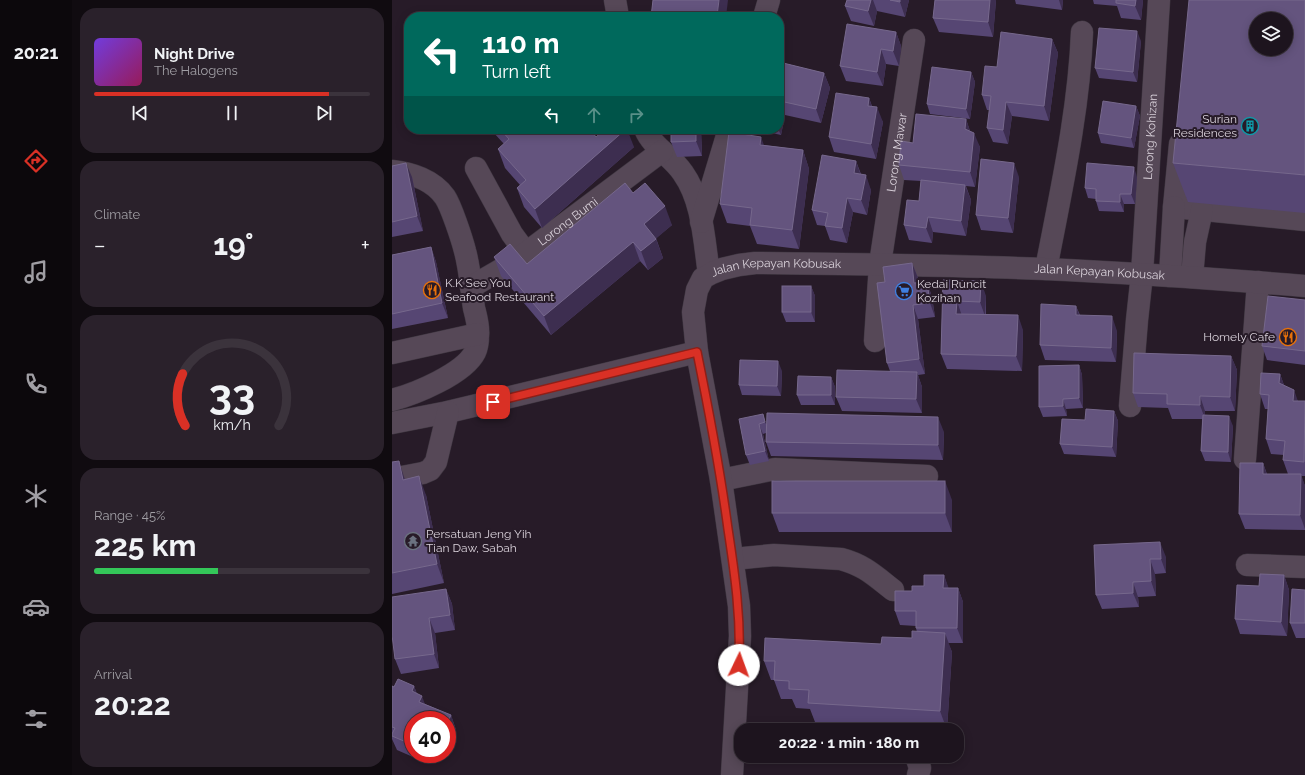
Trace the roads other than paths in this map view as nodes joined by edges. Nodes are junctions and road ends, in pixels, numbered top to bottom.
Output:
1 (614, 0) edge
2 (769, 0) edge
3 (1159, 0) edge
4 (617, 12) edge
5 (765, 12) edge
6 (1082, 32) dead end
7 (914, 40) dead end
8 (1182, 128) edge
9 (647, 134) edge
10 (727, 134) edge
11 (662, 151) junction
12 (476, 168) dead end
13 (392, 171) edge
14 (1174, 207) junction
15 (1202, 210) junction
16 (1305, 220) edge
17 (701, 222) junction
18 (526, 253) junction
19 (880, 264) junction
20 (1046, 269) junction
21 (709, 274) junction
22 (1142, 274) junction
23 (1170, 276) junction
24 (1192, 277) junction
25 (1258, 282) junction
26 (471, 286) junction
27 (1305, 286) edge
28 (478, 334) junction
29 (875, 342) dead end
30 (697, 352) junction
31 (392, 353) edge
32 (392, 400) edge
33 (1130, 406) dead end
34 (448, 412) junction
35 (392, 423) edge
36 (1245, 459) dead end
37 (927, 476) dead end
38 (392, 479) edge
39 (721, 480) junction
40 (733, 559) junction
41 (1248, 565) dead end
42 (1305, 567) edge
43 (893, 590) dead end
44 (738, 723) edge
45 (734, 762) edge
46 (918, 763) edge
47 (732, 775) edge
48 (918, 775) edge

1 - 4 street
2 - 5 street
3 - 22 street, Lorong Kohizan
6 - 20 street
7 - 19 street, Lorong Mawar
8 - 14 street
9 - 11 street
10 - 17 street
11 - 17 street
11 - 18 street, Lorong Bumi
12 - 18 street
13 - 26 street
14 - 15 street
14 - 23 street
15 - 16 street
15 - 24 street
17 - 21 street
18 - 26 street, Lorong Bumi
19 - 20 street, Jalan Kepayan Kobusak
19 - 21 street, Jalan Kepayan Kobusak
19 - 29 street, Lorong Mawar
20 - 22 street, Jalan Kepayan Kobusak
21 - 30 street, Jalan Kepayan Kobusak
22 - 23 street, Jalan Kepayan Kobusak
22 - 33 street, Lorong Kohizan
23 - 24 street, Jalan Kepayan Kobusak
24 - 25 street, Jalan Kepayan Kobusak
25 - 27 street, Jalan Kepayan Kobusak
25 - 36 street
26 - 28 street
28 - 31 street
28 - 32 street
30 - 34 street
30 - 39 street, Jalan Kepayan Kobusak
34 - 35 street
34 - 38 street
37 - 39 street
39 - 40 street, Jalan Kepayan Kobusak
40 - 43 street
40 - 44 street, Jalan Kepayan Kobusak
41 - 42 street
45 - 47 street, Jalan Kepayan Kobusak
46 - 48 street

